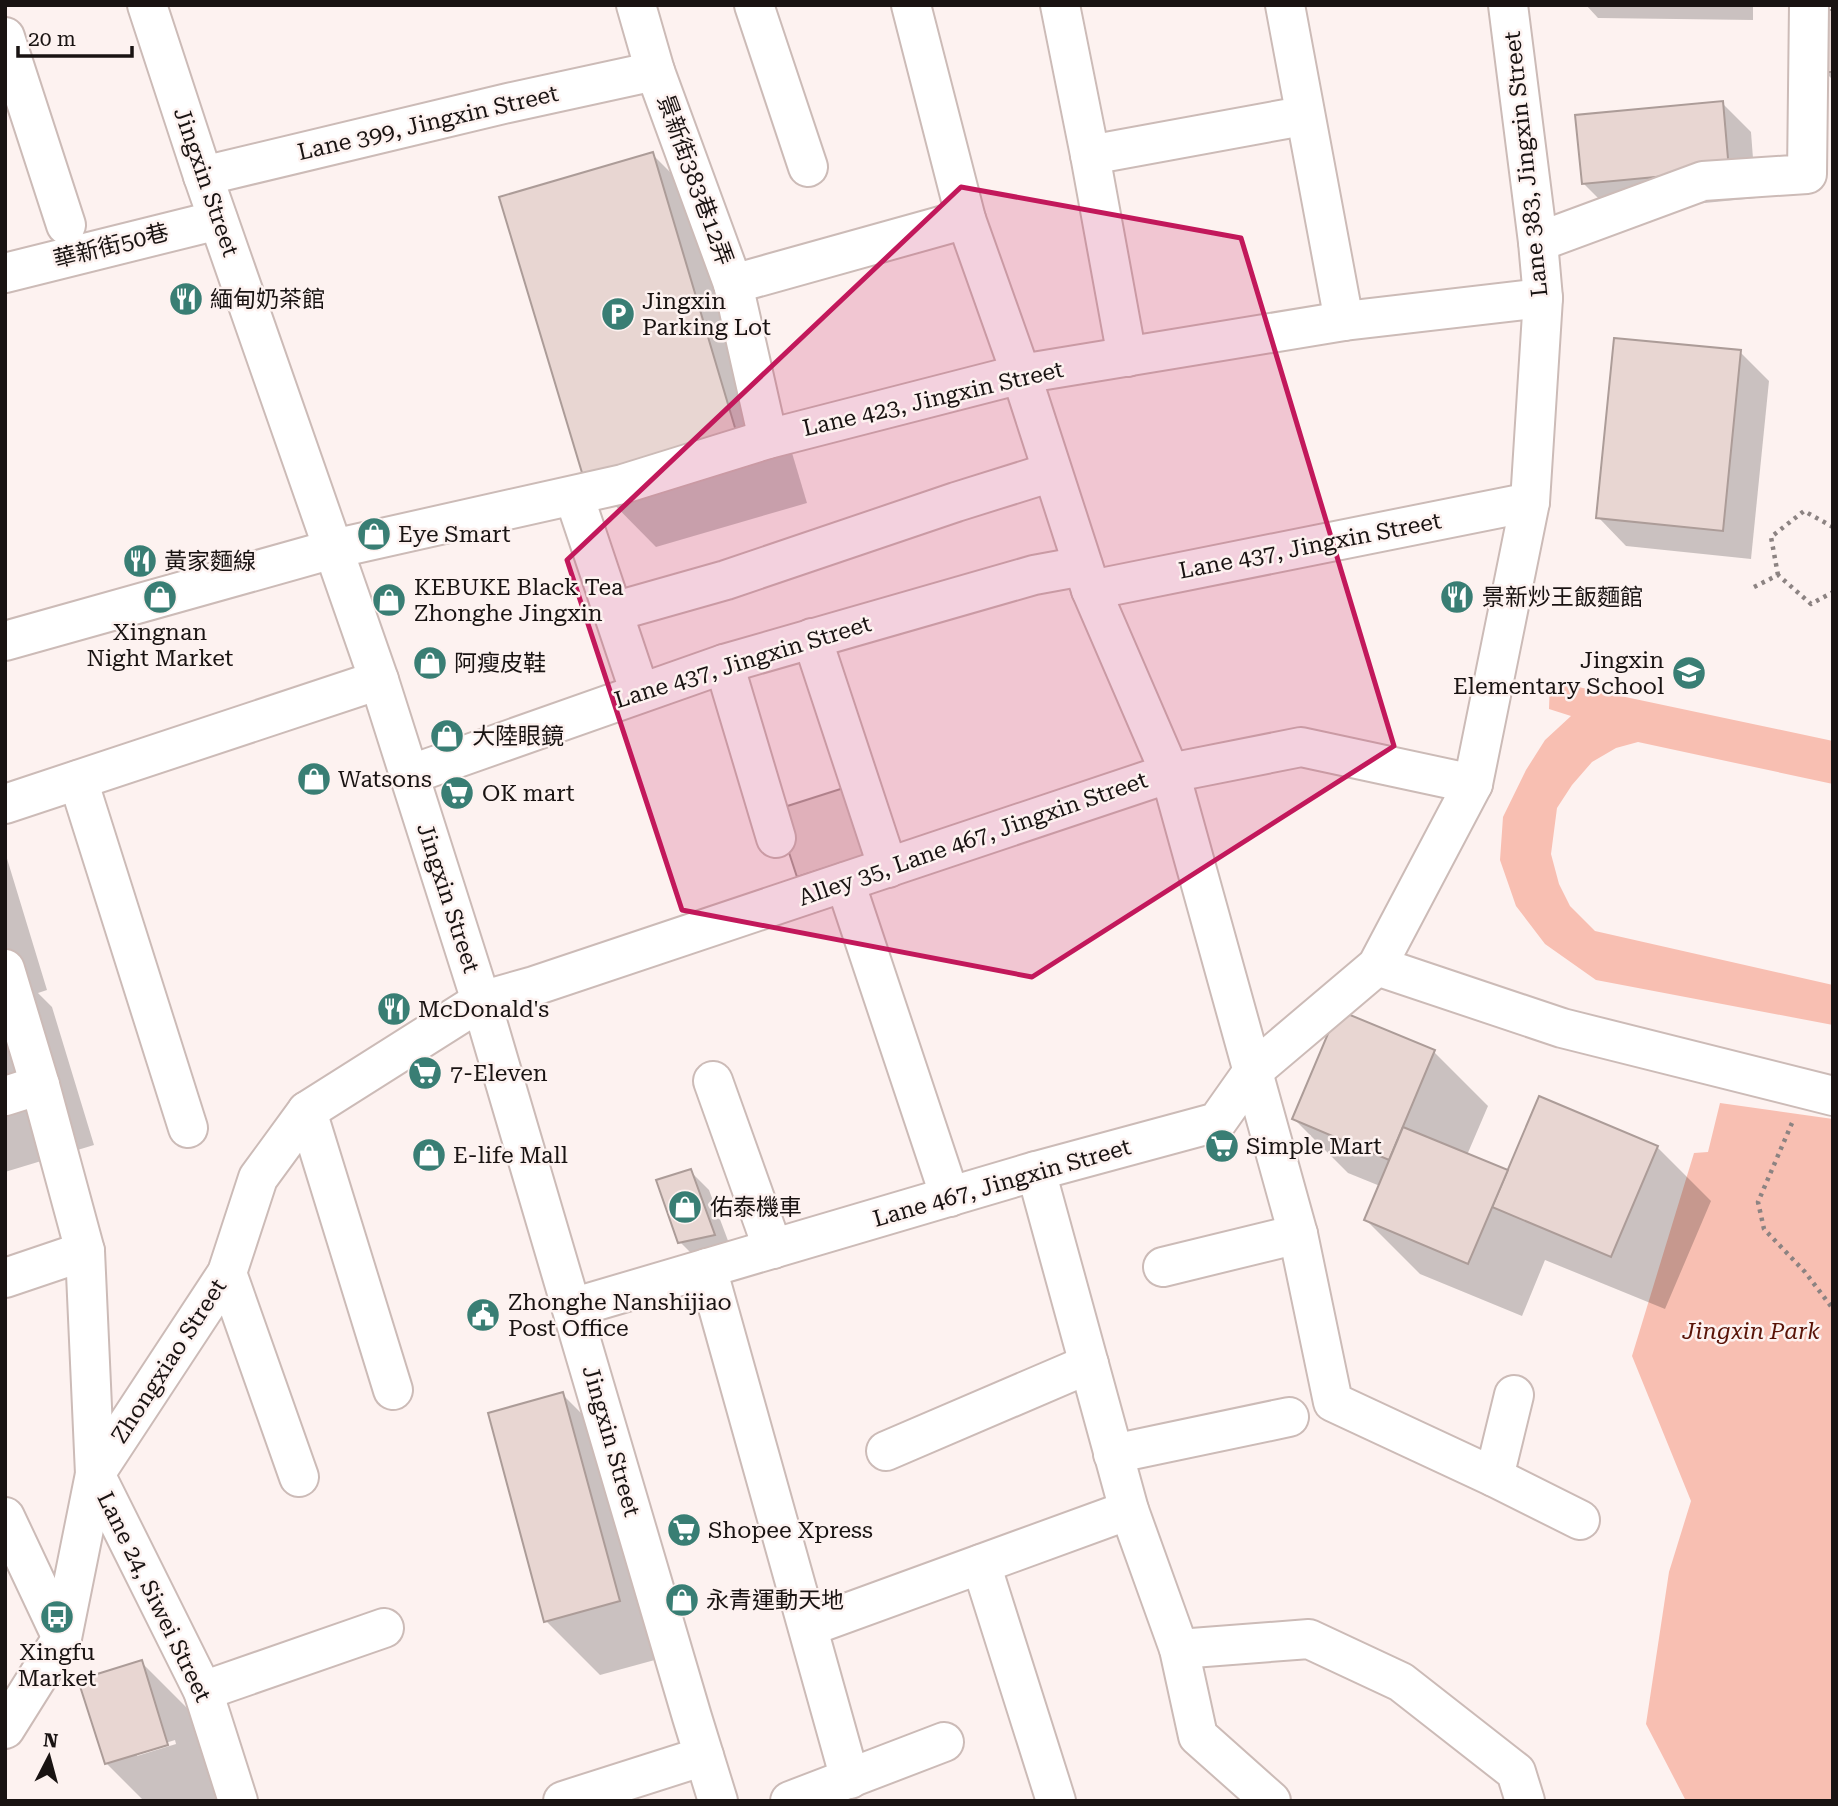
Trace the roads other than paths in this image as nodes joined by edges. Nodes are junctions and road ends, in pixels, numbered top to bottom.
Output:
1 (147, 5) edge
2 (636, 5) edge
3 (754, 5) edge
4 (911, 5) edge
5 (1060, 5) edge
6 (1285, 5) edge
7 (1508, 5) edge
8 (1809, 5) edge
9 (5, 37) edge
10 (655, 71) junction
11 (1286, 119) dead end
12 (1090, 155) junction
13 (808, 167) dead end
14 (203, 176) junction
15 (966, 219) junction
16 (218, 220) junction
17 (66, 225) dead end
18 (1538, 242) junction
19 (5, 273) edge
20 (733, 284) junction
21 (1543, 298) junction
22 (1344, 321) junction
23 (1126, 357) junction
24 (1021, 374) junction
25 (768, 439) junction
26 (1052, 472) junction
27 (573, 496) junction
28 (1530, 502) junction
29 (333, 549) junction
30 (1087, 578) junction
31 (613, 612) junction
32 (812, 638) junction
33 (5, 641) edge
34 (724, 664) junction
35 (379, 680) junction
36 (640, 693) junction
37 (1170, 773) junction
38 (409, 775) junction
39 (78, 780) junction
40 (1473, 784) junction
41 (5, 804) edge
42 (776, 838) dead end
43 (888, 868) junction
44 (845, 882) junction
45 (1377, 966) junction
46 (5, 969) edge
47 (481, 1001) junction
48 (1253, 1072) junction
49 (713, 1082) dead end
50 (23, 1091) edge
51 (1817, 1092) edge
52 (307, 1111) junction
53 (188, 1128) dead end
54 (1036, 1171) junction
55 (950, 1197) junction
56 (1297, 1234) junction
57 (773, 1249) junction
58 (85, 1251) junction
59 (1163, 1267) dead end
60 (707, 1268) junction
61 (227, 1273) junction
62 (5, 1278) edge
63 (572, 1308) junction
64 (1088, 1364) junction
65 (393, 1390) dead end
66 (1514, 1395) dead end
67 (1289, 1417) dead end
68 (886, 1451) dead end
69 (1113, 1454) junction
70 (95, 1474) junction
71 (299, 1477) dead end
72 (1494, 1477) junction
73 (1129, 1510) junction
74 (5, 1517) edge
75 (1580, 1520) dead end
76 (981, 1564) junction
77 (384, 1628) dead end
78 (808, 1628) junction
79 (62, 1638) junction
80 (1179, 1649) junction
81 (203, 1691) junction
82 (5, 1729) edge
83 (944, 1742) dead end
84 (704, 1756) junction
85 (850, 1779) junction
86 (237, 1801) edge
87 (563, 1801) edge
88 (718, 1801) edge
89 (790, 1801) edge
90 (1056, 1801) edge
91 (1271, 1801) edge
92 (1525, 1801) edge

1 - 14 street, Jingxin Street
2 - 10 street, 景新街383巷12弄
3 - 13 street
4 - 15 street
5 - 12 street
6 - 22 street
7 - 18 street, Lane 383, Jingxin Street
8 - 18 street
9 - 17 street
10 - 14 street, Lane 399, Jingxin Street
10 - 20 street, 景新街383巷12弄
11 - 12 street
12 - 23 street
14 - 16 street, Jingxin Street
15 - 20 street, 景新街383巷12弄
15 - 24 street
16 - 19 street, 華新街50巷
16 - 29 street, Jingxin Street
18 - 21 street, Lane 383, Jingxin Street
20 - 25 street
21 - 22 street, Lane 423, Jingxin Street
21 - 28 street, Lane 383, Jingxin Street
22 - 23 street, Lane 423, Jingxin Street
23 - 24 street, Lane 423, Jingxin Street
24 - 25 street, Lane 423, Jingxin Street
24 - 26 street
25 - 27 street, Lane 423, Jingxin Street
26 - 30 street
26 - 31 street
27 - 29 street, Lane 423, Jingxin Street
27 - 31 street
28 - 30 street, Lane 437, Jingxin Street
28 - 40 street, Lane 383, Jingxin Street
29 - 33 street, Lane 423, Jingxin Street
29 - 35 street, Jingxin Street
30 - 32 street, Lane 437, Jingxin Street
30 - 37 street
31 - 36 street
32 - 34 street, Lane 437, Jingxin Street
32 - 43 street
34 - 36 street, Lane 437, Jingxin Street
34 - 42 street
35 - 38 street, Jingxin Street
35 - 39 street
36 - 38 street, Lane 437, Jingxin Street
37 - 40 street, Alley 35, Lane 467, Jingxin Street
37 - 43 street, Alley 35, Lane 467, Jingxin Street
37 - 48 street
38 - 47 street, Jingxin Street
39 - 41 street
39 - 53 street
40 - 45 street, Lane 383, Jingxin Street
43 - 44 street, Alley 35, Lane 467, Jingxin Street
44 - 47 street, Alley 35, Lane 467, Jingxin Street
44 - 55 street
45 - 48 street, Lane 467, Jingxin Street
45 - 51 street
46 - 50 street
47 - 52 street, Zhongxiao Street
47 - 63 street, Jingxin Street
48 - 54 street, Lane 467, Jingxin Street
48 - 56 street
49 - 57 street
50 - 58 street
52 - 61 street, Zhongxiao Street
52 - 65 street
54 - 55 street, Lane 467, Jingxin Street
54 - 64 street
55 - 57 street, Lane 467, Jingxin Street
56 - 59 street
56 - 72 street
57 - 60 street, Lane 467, Jingxin Street
58 - 62 street
58 - 70 street
60 - 63 street, Lane 467, Jingxin Street
60 - 78 street
61 - 70 street, Zhongxiao Street
61 - 71 street
63 - 84 street, Jingxin Street
64 - 68 street
64 - 69 street
66 - 72 street
67 - 69 street
69 - 73 street
70 - 79 street, Zhongxiao Street
70 - 81 street, Lane 24, Siwei Street
72 - 75 street
73 - 76 street
73 - 80 street
74 - 79 street
76 - 78 street
76 - 90 street
77 - 81 street
78 - 85 street
79 - 82 street, Zhongxiao Street
80 - 91 street
80 - 92 street
81 - 86 street, Lane 24, Siwei Street
83 - 85 street
84 - 87 street
84 - 88 street, Jingxin Street
85 - 89 street

